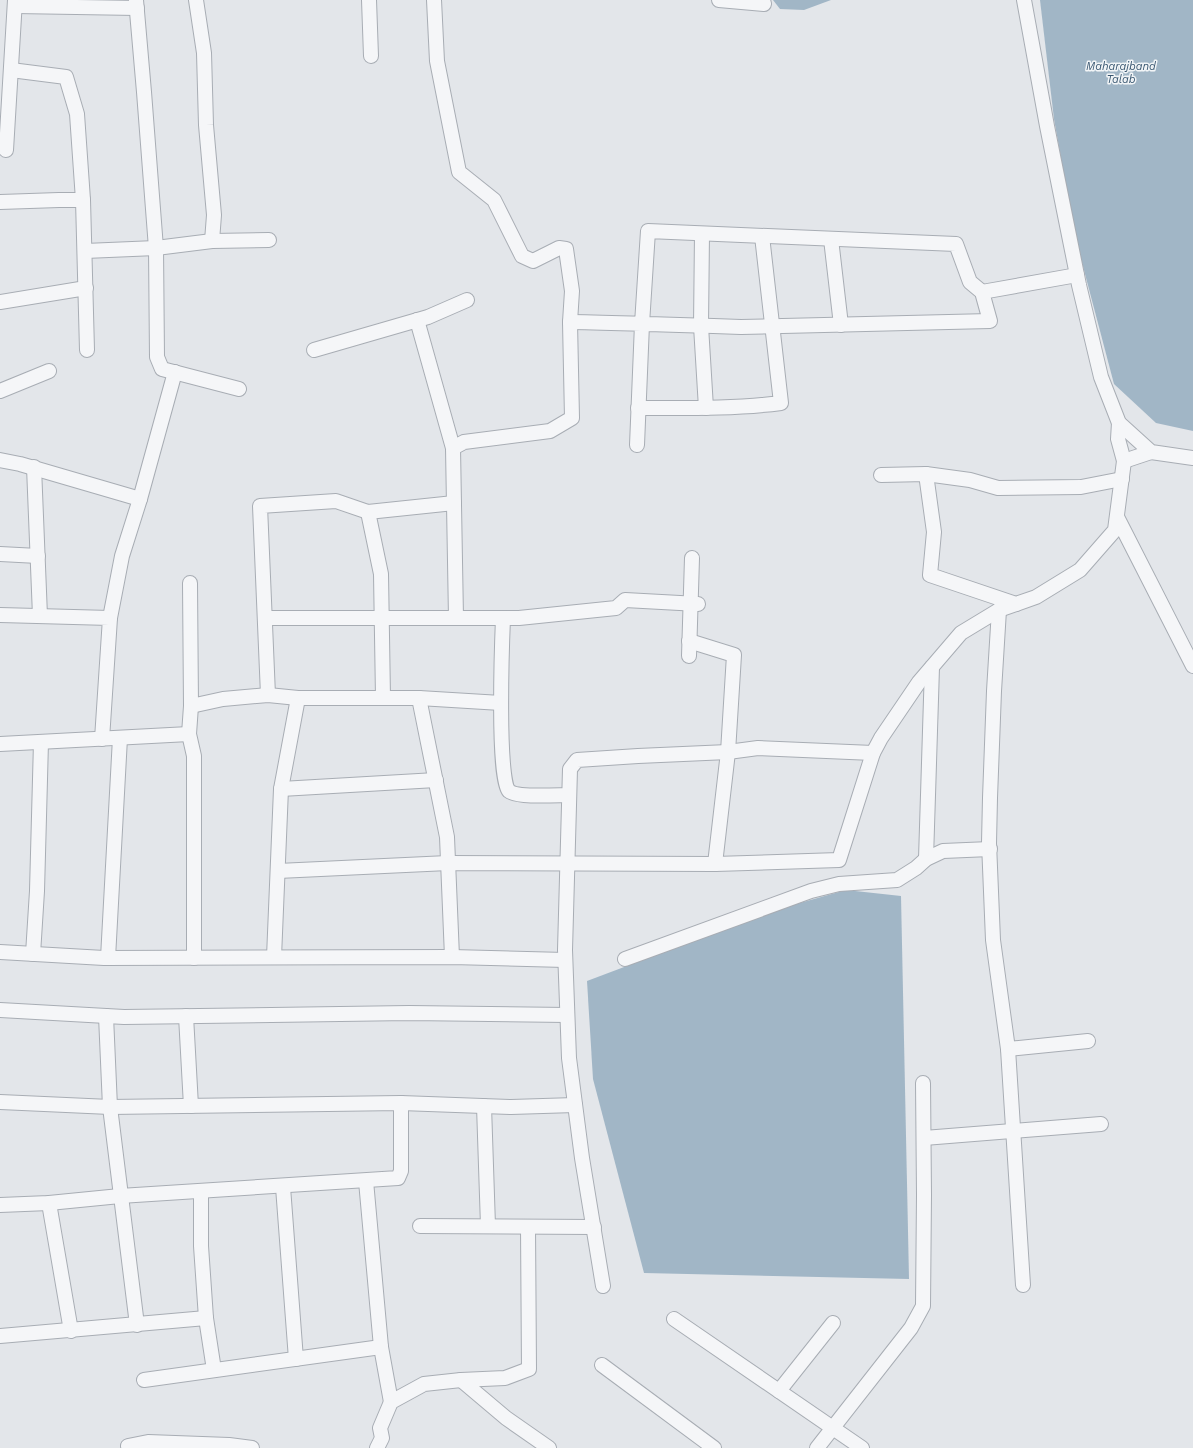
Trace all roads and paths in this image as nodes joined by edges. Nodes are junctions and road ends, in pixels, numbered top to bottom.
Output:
1 (196, 0) edge
2 (369, 0) edge
3 (434, 0) edge
4 (719, 0) edge
5 (763, 0) edge
6 (1024, 0) edge
7 (15, 3) edge
8 (136, 4) edge
9 (371, 56) dead end
10 (11, 70) junction
11 (6, 150) dead end
12 (83, 200) junction
13 (0, 202) edge
14 (702, 234) junction
15 (762, 236) junction
16 (831, 239) junction
17 (270, 240) dead end
18 (212, 241) junction
19 (156, 248) junction
20 (84, 251) junction
21 (1077, 276) junction
22 (86, 288) junction
23 (982, 292) junction
24 (467, 300) dead end
25 (0, 302) edge
26 (417, 320) junction
27 (570, 322) junction
28 (642, 324) junction
29 (841, 325) junction
30 (701, 326) junction
31 (772, 326) junction
32 (87, 350) dead end
33 (314, 350) dead end
34 (49, 371) dead end
35 (175, 372) junction
36 (239, 389) dead end
37 (0, 391) edge
38 (638, 408) junction
39 (706, 408) junction
40 (1119, 422) junction
41 (637, 445) dead end
42 (453, 448) junction
43 (1151, 452) junction
44 (1193, 458) edge
45 (0, 460) edge
46 (1124, 461) junction
47 (34, 468) junction
48 (926, 474) junction
49 (882, 475) dead end
50 (1122, 479) junction
51 (140, 499) junction
52 (454, 503) junction
53 (368, 512) junction
54 (1117, 517) junction
55 (0, 554) edge
56 (38, 556) junction
57 (692, 558) dead end
58 (190, 583) dead end
59 (694, 604) junction
60 (1016, 604) junction
61 (999, 610) junction
62 (0, 615) edge
63 (40, 616) junction
64 (110, 618) junction
65 (265, 618) junction
66 (456, 618) junction
67 (503, 618) junction
68 (381, 619) junction
69 (689, 642) junction
70 (688, 656) dead end
71 (1193, 666) edge
72 (932, 667) junction
73 (268, 695) junction
74 (298, 698) junction
75 (382, 698) junction
76 (419, 698) junction
77 (501, 703) junction
78 (191, 706) junction
79 (189, 734) junction
80 (120, 738) junction
81 (102, 739) junction
82 (41, 742) junction
83 (0, 744) edge
84 (728, 752) junction
85 (873, 753) junction
86 (436, 780) junction
87 (281, 789) junction
88 (569, 795) junction
89 (990, 849) junction
90 (926, 859) junction
91 (448, 864) junction
92 (568, 864) junction
93 (715, 864) junction
94 (278, 871) junction
95 (0, 952) edge
96 (33, 954) junction
97 (274, 957) junction
98 (452, 957) junction
99 (108, 958) junction
100 (194, 958) junction
101 (625, 959) dead end
102 (565, 960) junction
103 (0, 1010) edge
104 (567, 1015) junction
105 (106, 1016) junction
106 (186, 1016) junction
107 (1088, 1041) dead end
108 (1008, 1049) junction
109 (923, 1083) dead end
110 (0, 1102) edge
111 (401, 1104) junction
112 (575, 1105) junction
113 (191, 1106) junction
114 (484, 1106) junction
115 (110, 1107) junction
116 (1101, 1124) dead end
117 (1013, 1130) junction
118 (924, 1138) junction
119 (366, 1182) junction
120 (283, 1186) junction
121 (201, 1191) junction
122 (120, 1196) junction
123 (49, 1203) junction
124 (0, 1205) edge
125 (420, 1226) dead end
126 (488, 1226) junction
127 (528, 1227) junction
128 (594, 1227) junction
129 (1023, 1285) dead end
130 (603, 1286) dead end
131 (206, 1318) junction
132 (674, 1319) dead end
133 (833, 1323) dead end
134 (137, 1325) junction
135 (71, 1331) junction
136 (0, 1336) edge
137 (382, 1347) junction
138 (296, 1359) junction
139 (602, 1365) dead end
140 (214, 1370) junction
141 (144, 1380) dead end
142 (461, 1380) junction
143 (779, 1391) junction
144 (391, 1402) junction
145 (833, 1428) junction
146 (128, 1446) dead end
147 (381, 1447) edge
148 (544, 1447) edge
149 (252, 1448) edge
150 (714, 1448) edge
151 (817, 1448) edge
152 (862, 1448) edge

1 - 18 street
2 - 9 street
3 - 27 street
4 - 5 street
6 - 21 street
7 - 8 street
7 - 10 street
8 - 19 street
10 - 11 street
10 - 12 street
12 - 13 street
12 - 20 street
14 - 15 street
14 - 28 street
14 - 30 street
15 - 16 street
15 - 31 street
16 - 23 street
16 - 29 street
17 - 18 street
18 - 19 street
19 - 20 street
19 - 35 street
20 - 22 street
21 - 23 street
21 - 40 street
22 - 25 street
22 - 32 street
23 - 29 street
24 - 26 street
26 - 33 street
26 - 42 street
27 - 28 street
27 - 42 street
28 - 30 street
28 - 38 street
29 - 31 street
30 - 31 street
30 - 39 street
31 - 39 street
34 - 37 street
35 - 36 street
35 - 51 street
38 - 39 street
38 - 41 street
40 - 43 street
40 - 46 street
42 - 52 street
43 - 44 street
43 - 46 street
45 - 47 street
46 - 50 street
47 - 51 street
47 - 56 street
48 - 49 street
48 - 50 street
48 - 60 street
50 - 54 street
51 - 64 street
52 - 53 street
52 - 66 street
53 - 65 street
53 - 68 street
54 - 60 street
54 - 71 street
55 - 56 street
56 - 63 street
57 - 59 street
58 - 78 street
59 - 67 street
59 - 69 street
60 - 61 street
61 - 72 street
61 - 89 street
62 - 63 street
63 - 64 street
64 - 81 street
65 - 68 street
65 - 73 street
66 - 67 street
66 - 68 street
67 - 77 street
68 - 75 street
69 - 70 street
69 - 84 street
72 - 85 street
72 - 90 street
73 - 74 street
73 - 78 street
74 - 75 street
74 - 87 street
75 - 76 street
76 - 77 street
76 - 86 street
77 - 88 street
78 - 79 street
79 - 80 street
79 - 100 street
80 - 81 street
80 - 99 street
81 - 82 street
82 - 83 street
82 - 96 street
84 - 85 street
84 - 88 street
84 - 93 street
85 - 93 street
86 - 87 street
86 - 91 street
87 - 94 street
88 - 92 street
89 - 90 street
89 - 108 street
90 - 101 street
91 - 92 street
91 - 94 street
91 - 98 street
92 - 93 street
92 - 102 street
94 - 97 street
95 - 96 street
96 - 99 street
97 - 98 street
97 - 100 street
98 - 102 street
99 - 100 street
102 - 104 street
103 - 105 street
104 - 106 street
104 - 112 street
105 - 106 street
105 - 115 street
106 - 113 street
107 - 108 street
108 - 117 street
109 - 118 street
110 - 115 street
111 - 113 street
111 - 114 street
111 - 119 street
112 - 114 street
112 - 128 street
113 - 115 street
114 - 126 street
115 - 122 street
116 - 117 street
117 - 118 street
117 - 129 street
118 - 145 street
119 - 120 street
119 - 137 street
120 - 121 street
120 - 138 street
121 - 122 street
121 - 131 street
122 - 123 street
122 - 134 street
123 - 124 street
123 - 135 street
125 - 126 street
126 - 127 street
127 - 128 street
127 - 142 street
128 - 130 street
131 - 134 street
131 - 140 street
132 - 143 street
133 - 143 street
134 - 135 street
135 - 136 street
137 - 138 street
137 - 144 street
138 - 140 street
139 - 150 street
140 - 141 street
142 - 144 street
142 - 148 street
143 - 145 street
144 - 147 street
145 - 151 street
145 - 152 street
146 - 149 street

